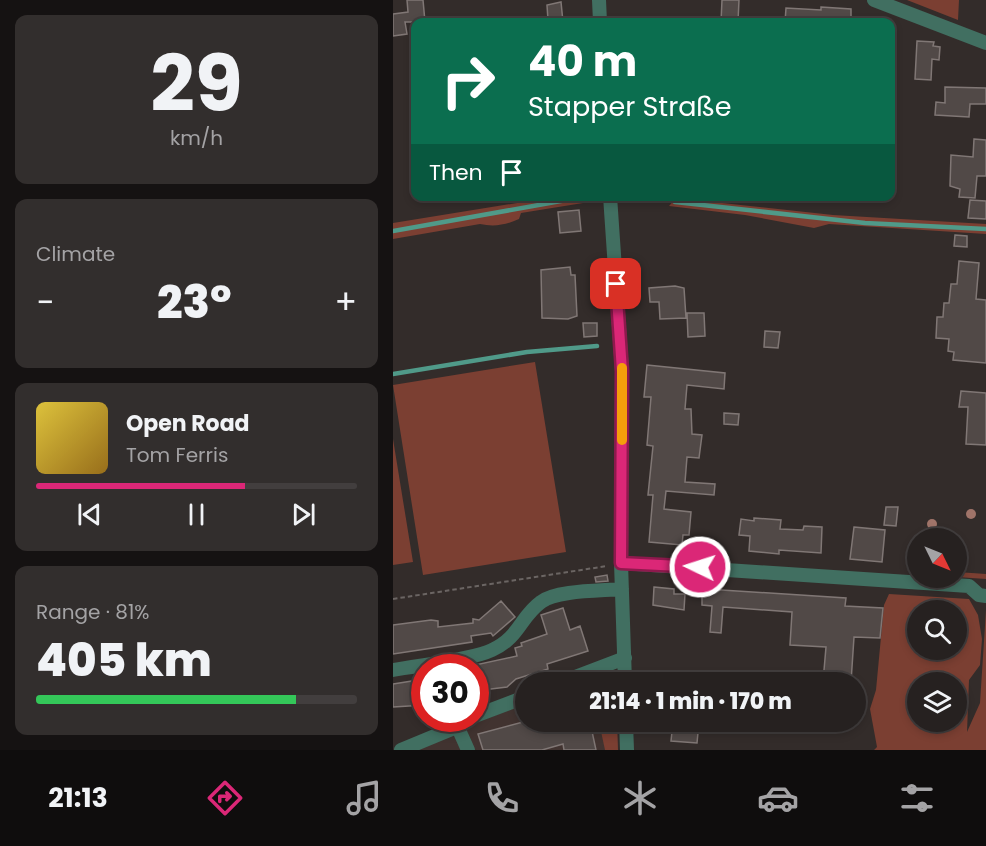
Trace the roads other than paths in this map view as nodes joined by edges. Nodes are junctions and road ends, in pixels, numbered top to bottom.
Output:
1 (599, 0) edge
2 (874, 0) edge
3 (600, 18) edge
4 (986, 44) edge
5 (610, 201) edge
6 (621, 563) junction
7 (622, 589) junction
8 (986, 596) edge
9 (625, 658) junction
10 (393, 670) edge
11 (588, 672) edge
12 (625, 672) edge
13 (515, 701) edge
14 (489, 711) edge
15 (442, 732) edge
16 (465, 732) edge
17 (626, 732) edge
18 (401, 750) edge
19 (468, 750) edge
20 (627, 750) edge

1 - 3 street
2 - 4 street
5 - 6 street
6 - 7 street
6 - 8 street
7 - 9 street
7 - 10 street
9 - 11 street
9 - 12 street
13 - 14 street
15 - 18 street
16 - 19 street
17 - 20 street

